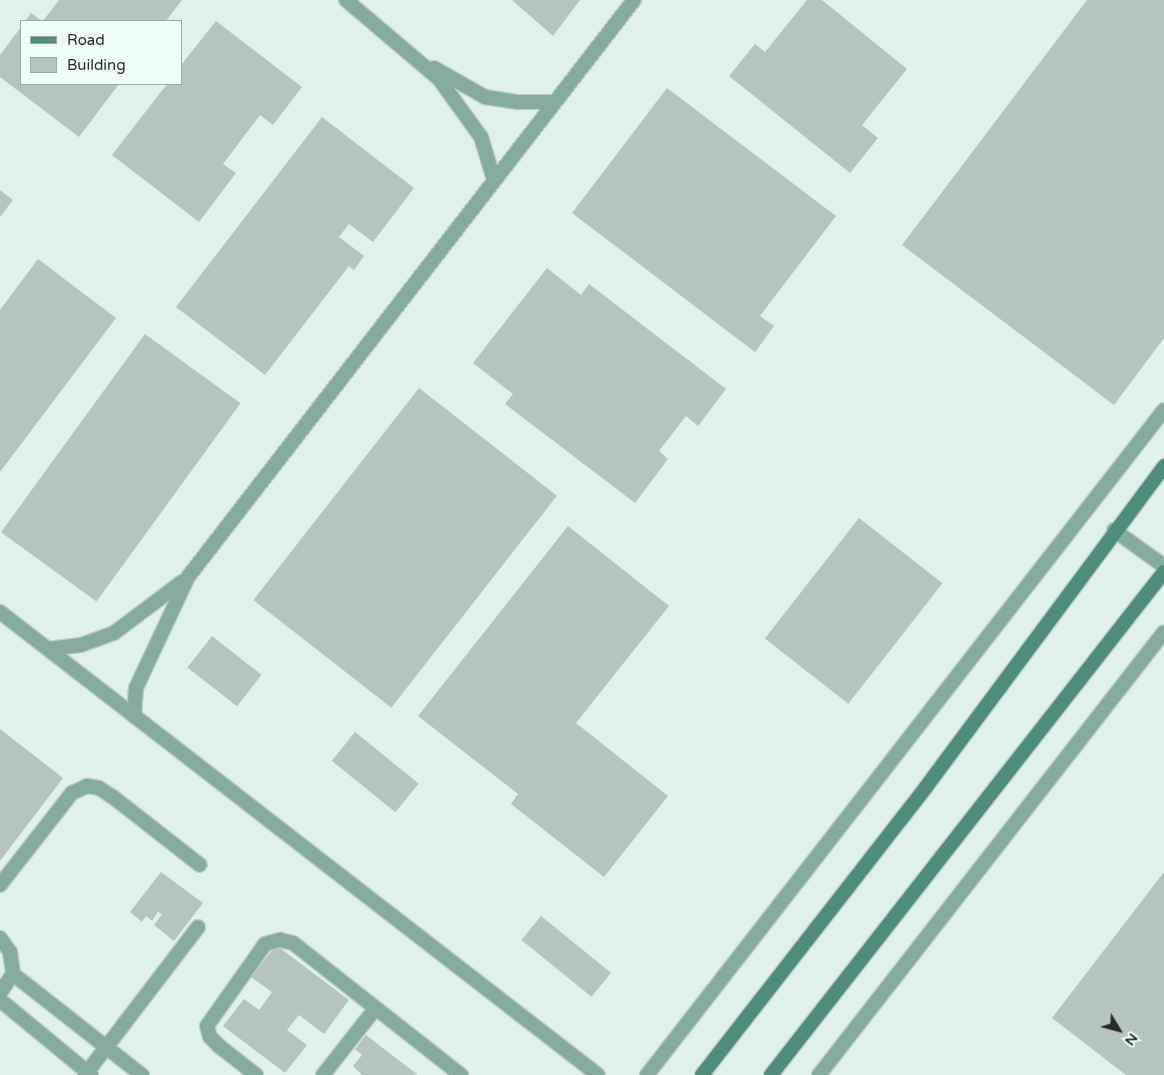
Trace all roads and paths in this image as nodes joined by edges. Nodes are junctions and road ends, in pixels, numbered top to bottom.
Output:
1 (346, 0) edge
2 (634, 0) edge
3 (420, 60) junction
4 (554, 102) junction
5 (494, 180) junction
6 (1164, 410) edge
7 (1164, 466) edge
8 (1114, 530) junction
9 (1164, 566) edge
10 (1164, 572) edge
11 (188, 577) junction
12 (0, 612) edge
13 (1164, 632) edge
14 (48, 649) junction
15 (134, 716) junction
16 (200, 865) dead end
17 (0, 885) edge
18 (198, 927) dead end
19 (0, 938) edge
20 (14, 974) junction
21 (0, 993) edge
22 (0, 1000) edge
23 (375, 1009) junction
24 (106, 1046) junction
25 (88, 1074) edge
26 (142, 1075) edge
27 (256, 1075) edge
28 (323, 1075) edge
29 (461, 1075) edge
30 (598, 1075) edge
31 (647, 1075) edge
32 (702, 1075) edge
33 (771, 1075) edge
34 (819, 1075) edge

1 - 3 street
2 - 4 street
3 - 4 street
3 - 5 street
4 - 5 street
5 - 11 street
6 - 31 street
7 - 8 main road
8 - 9 street
8 - 32 main road
10 - 33 main road
11 - 14 street
11 - 15 street
12 - 14 street
13 - 34 street
14 - 15 street
15 - 30 street
16 - 17 street
18 - 24 street
19 - 20 street
20 - 21 street
20 - 24 street
22 - 25 street
23 - 27 street
23 - 28 street
23 - 29 street
24 - 25 street
24 - 26 street

